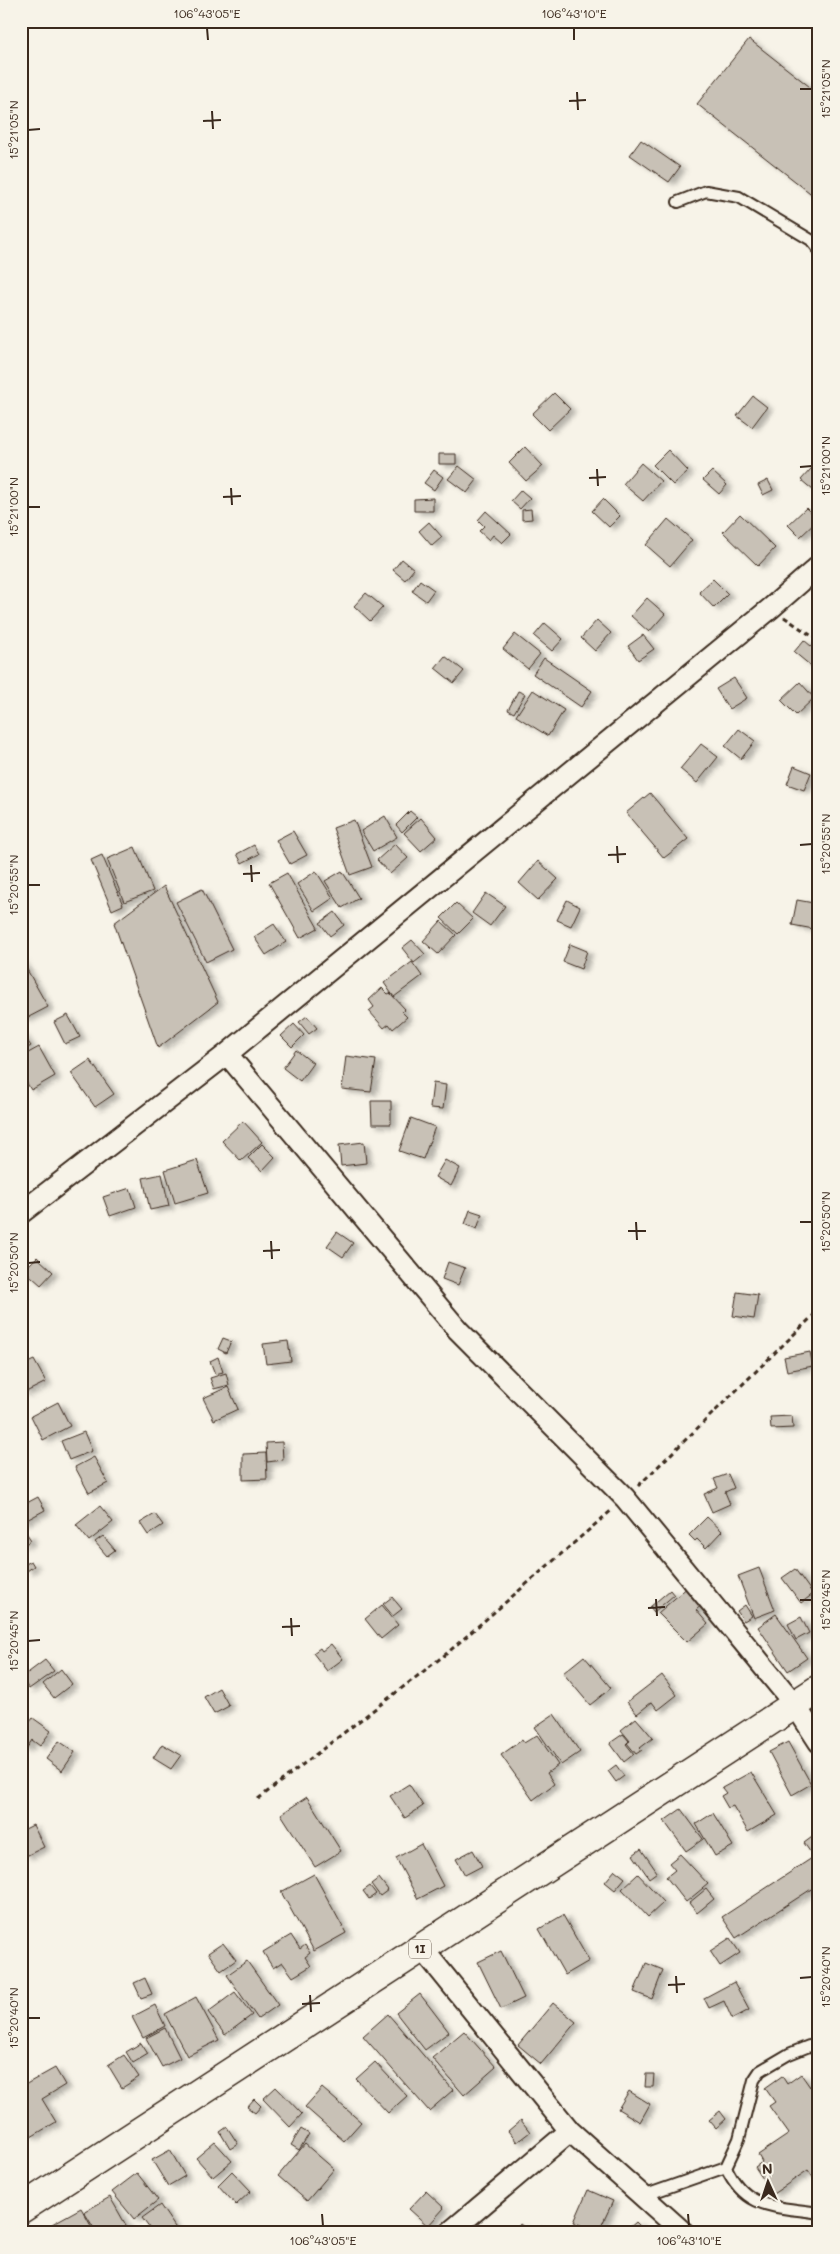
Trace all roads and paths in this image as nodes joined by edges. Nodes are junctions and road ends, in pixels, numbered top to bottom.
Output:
1 (678, 202) dead end
2 (819, 250) edge
3 (819, 566) edge
4 (771, 608) junction
5 (819, 641) edge
6 (227, 1054) junction
7 (21, 1213) edge
8 (819, 1310) edge
9 (625, 1498) junction
10 (819, 1689) edge
11 (795, 1705) junction
12 (819, 1742) edge
13 (258, 1799) dead end
14 (422, 1948) junction
15 (819, 2048) edge
16 (570, 2131) junction
17 (726, 2167) junction
18 (643, 2196) junction
19 (22, 2207) edge
20 (819, 2213) edge
21 (449, 2233) edge
22 (684, 2233) edge

1 - 2 lane
3 - 4 street
4 - 5 path
4 - 6 street
6 - 7 street
6 - 9 street
8 - 9 path
9 - 11 street
9 - 13 path
10 - 11 highway, 1I
11 - 12 street
11 - 14 highway, 1I
14 - 16 street
14 - 19 highway, 1I
15 - 17 lane
16 - 18 street
16 - 21 street
17 - 18 lane
17 - 20 lane
18 - 22 street

